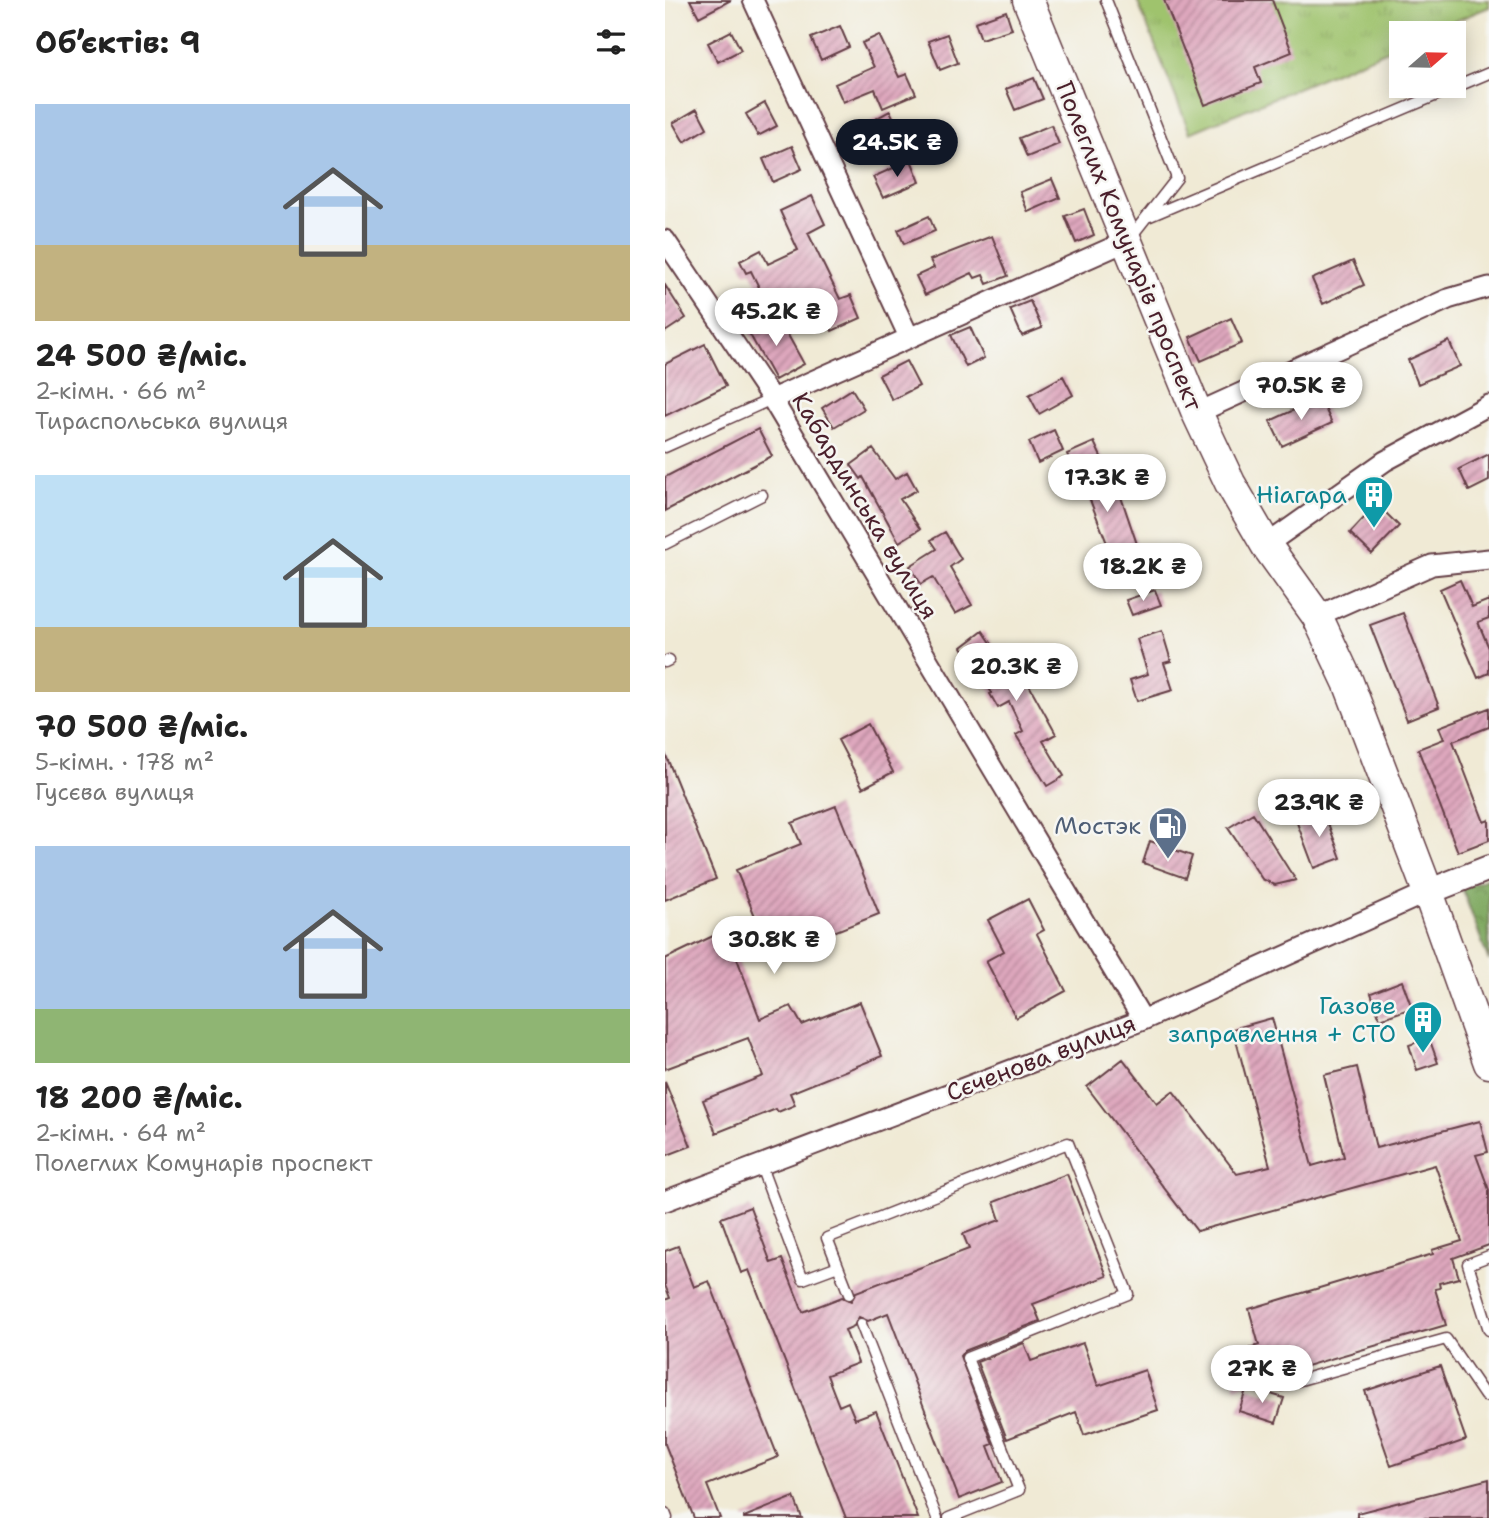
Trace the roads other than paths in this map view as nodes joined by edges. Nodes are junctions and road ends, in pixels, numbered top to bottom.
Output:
1 (753, 0) edge
2 (1028, 0) edge
3 (1106, 0) edge
4 (1489, 74) edge
5 (1150, 216) junction
6 (665, 240) edge
7 (1127, 241) junction
8 (1489, 287) edge
9 (909, 337) junction
10 (772, 399) junction
11 (1489, 405) edge
12 (1197, 413) junction
13 (665, 447) edge
14 (762, 495) dead end
15 (665, 544) edge
16 (1266, 545) junction
17 (1489, 559) edge
18 (1317, 616) junction
19 (1489, 868) edge
20 (1429, 892) junction
21 (1143, 1020) junction
22 (1489, 1063) edge
23 (759, 1164) junction
24 (665, 1201) edge
25 (1489, 1255) edge
26 (838, 1266) junction
27 (849, 1294) dead end
28 (861, 1324) dead end
29 (1489, 1330) edge
30 (1279, 1387) dead end
31 (1489, 1395) edge
32 (665, 1513) edge
33 (667, 1518) edge
34 (937, 1518) edge
35 (949, 1518) edge

1 - 9 street
2 - 7 main road, Полеглих Комунарів проспект
3 - 5 lane
4 - 5 lane
5 - 7 lane
6 - 10 street, Кабардинська вулиця
7 - 9 street
7 - 12 main road, Полеглих Комунарів проспект
8 - 12 street
9 - 10 street
10 - 13 lane
10 - 21 street, Кабардинська вулиця
11 - 16 street
12 - 16 main road, Полеглих Комунарів проспект
14 - 15 lane
16 - 18 main road, Полеглих Комунарів проспект
17 - 18 street
18 - 20 main road, Полеглих Комунарів проспект
19 - 20 street, Сєченова вулиця
20 - 21 street, Сєченова вулиця
20 - 22 main road, Полеглих Комунарів проспект
21 - 23 street, Сєченова вулиця
23 - 24 street, Сєченова вулиця
23 - 26 lane
25 - 29 lane
26 - 27 lane
26 - 35 lane
28 - 34 lane
30 - 31 lane
32 - 33 lane

